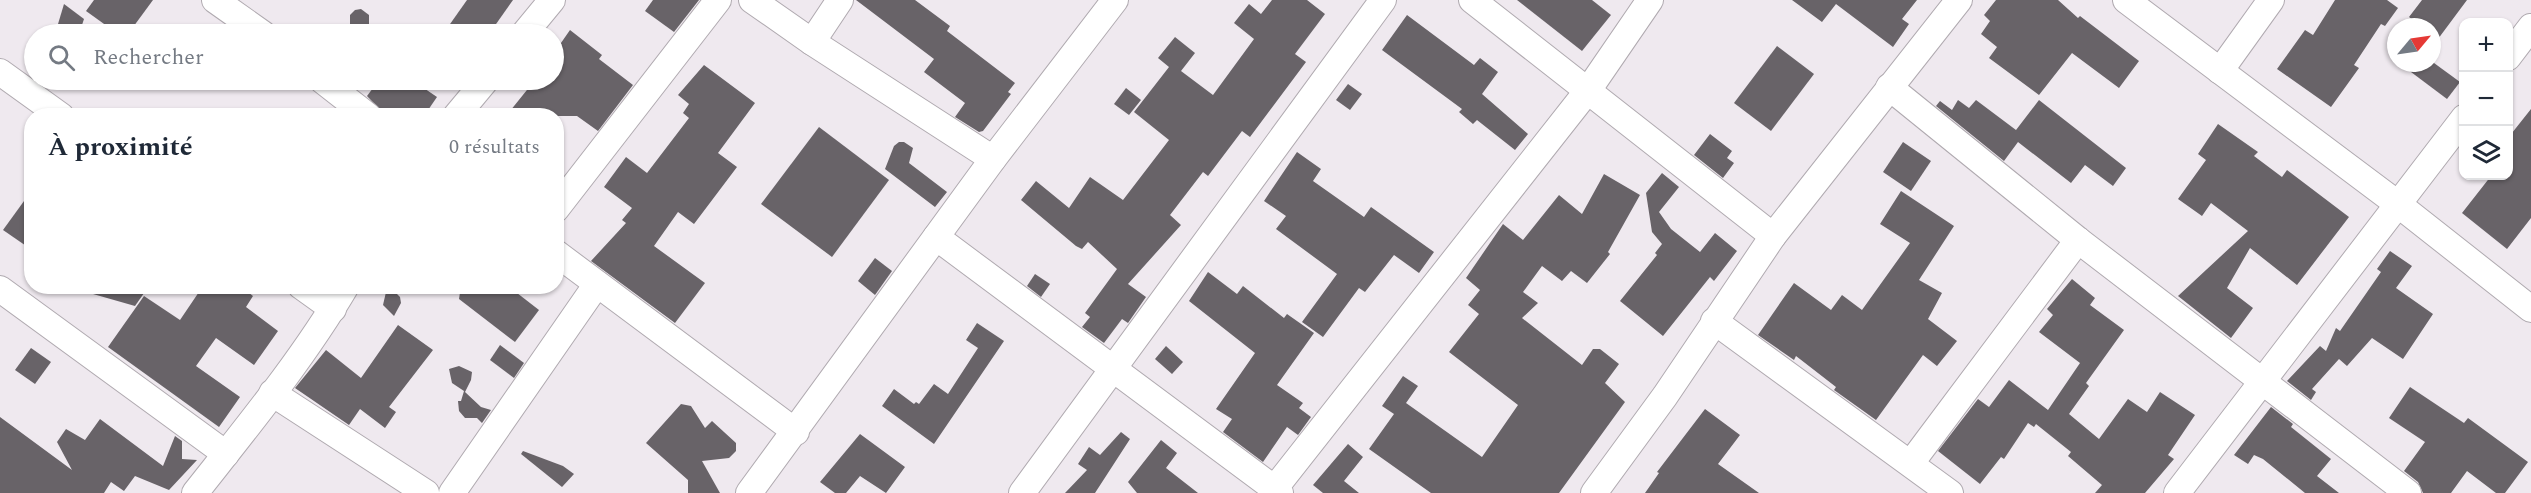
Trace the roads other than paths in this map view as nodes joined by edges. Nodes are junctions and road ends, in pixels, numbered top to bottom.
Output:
1 (552, 0) edge
2 (718, 0) edge
3 (752, 0) edge
4 (840, 0) edge
5 (1115, 0) edge
6 (1383, 0) edge
7 (1472, 0) edge
8 (1650, 0) edge
9 (1959, 0) edge
10 (2126, 0) edge
11 (2271, 0) edge
12 (230, 4) edge
13 (252, 24) edge
14 (532, 24) edge
15 (2531, 27) edge
16 (812, 42) junction
17 (2513, 50) edge
18 (2220, 71) junction
19 (0, 72) edge
20 (1889, 87) junction
21 (24, 89) edge
22 (1589, 89) junction
23 (25, 90) edge
24 (334, 90) edge
25 (478, 90) edge
26 (50, 108) edge
27 (358, 108) edge
28 (463, 108) edge
29 (2459, 123) edge
30 (993, 159) junction
31 (564, 199) edge
32 (2399, 205) junction
33 (1773, 236) junction
34 (936, 237) junction
35 (2078, 240) junction
36 (564, 259) edge
37 (597, 284) junction
38 (0, 289) edge
39 (312, 294) edge
40 (341, 294) edge
41 (333, 309) junction
42 (2531, 309) edge
43 (1714, 321) junction
44 (1114, 369) junction
45 (2260, 381) junction
46 (272, 393) junction
47 (796, 432) junction
48 (226, 454) junction
49 (1911, 463) junction
50 (1602, 490) edge
51 (1275, 492) edge
52 (195, 493) edge
53 (426, 493) edge
54 (452, 493) edge
55 (749, 493) edge
56 (1022, 493) edge
57 (1950, 493) edge
58 (2177, 493) edge
59 (2408, 493) edge

1 - 14 street
2 - 31 street
3 - 16 street
4 - 16 street
5 - 30 street
6 - 44 street
7 - 22 street
8 - 22 street
9 - 20 street
10 - 18 street
11 - 18 street
12 - 13 street
15 - 17 street
16 - 30 street
18 - 32 street
19 - 21 street
20 - 33 street
20 - 35 street
22 - 33 street
22 - 51 street
23 - 26 street
24 - 27 street
25 - 28 street
29 - 32 street
30 - 34 street
32 - 42 street
32 - 45 street
33 - 43 street
34 - 44 street
34 - 47 street
35 - 45 street
35 - 49 street
36 - 37 street
37 - 47 street
37 - 54 street
38 - 48 street
39 - 41 street
40 - 41 street
41 - 46 street
43 - 49 street
43 - 50 street
44 - 51 street
44 - 56 street
45 - 58 street
45 - 59 street
46 - 48 street
46 - 53 street
47 - 55 street
48 - 52 street
49 - 57 street

